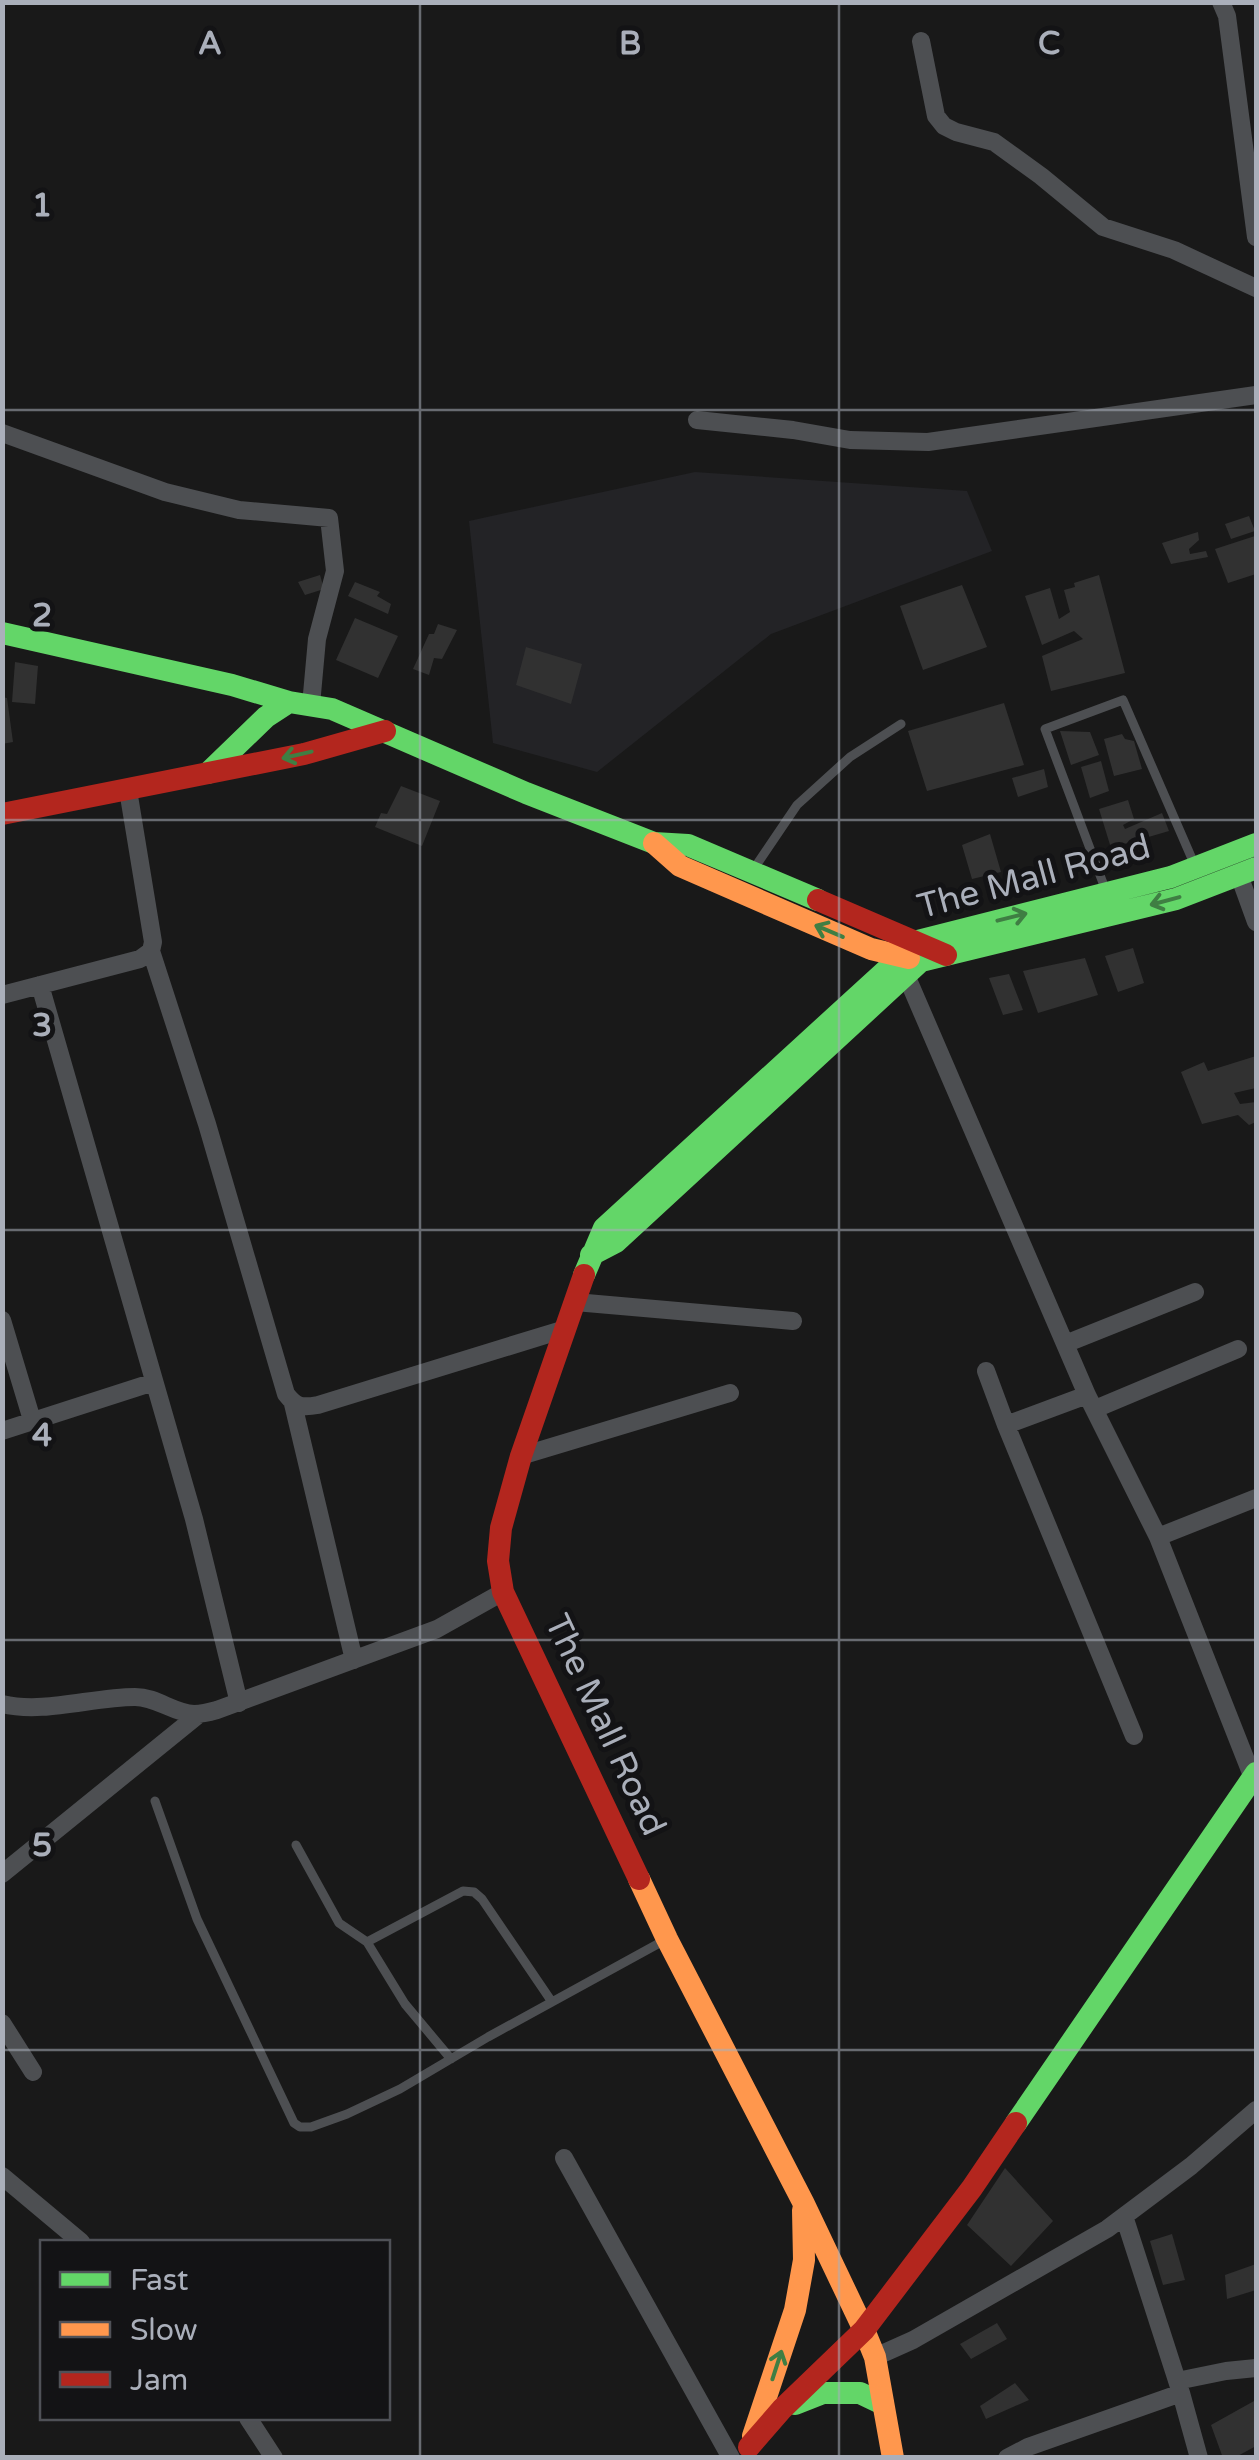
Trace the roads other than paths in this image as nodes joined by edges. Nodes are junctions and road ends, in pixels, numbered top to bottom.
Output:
1 (1222, 2) edge
2 (920, 41) dead end
3 (1256, 237) edge
4 (1256, 288) edge
5 (1256, 395) edge
6 (697, 420) dead end
7 (2, 433) edge
8 (2, 633) edge
9 (300, 704) junction
10 (901, 724) dead end
11 (385, 730) junction
12 (208, 773) junction
13 (128, 790) junction
14 (2, 814) edge
15 (654, 843) junction
16 (1256, 844) edge
17 (1196, 868) junction
18 (1248, 871) edge
19 (752, 872) junction
20 (1107, 894) junction
21 (1256, 922) edge
22 (152, 951) junction
23 (911, 959) junction
24 (40, 986) junction
25 (2, 995) edge
26 (1194, 1292) dead end
27 (575, 1302) junction
28 (2, 1320) edge
29 (793, 1320) dead end
30 (565, 1329) junction
31 (1065, 1344) junction
32 (1238, 1349) dead end
33 (986, 1371) dead end
34 (154, 1382) junction
35 (730, 1393) dead end
36 (1091, 1402) junction
37 (294, 1404) junction
38 (32, 1420) junction
39 (1006, 1425) junction
40 (2, 1431) edge
41 (521, 1456) junction
42 (1256, 1498) edge
43 (1158, 1538) junction
44 (503, 1592) junction
45 (354, 1660) junction
46 (239, 1703) junction
47 (2, 1704) edge
48 (198, 1714) junction
49 (1134, 1736) dead end
50 (1255, 1775) edge
51 (155, 1801) dead end
52 (296, 1845) dead end
53 (2, 1874) edge
54 (667, 1939) junction
55 (367, 1942) junction
56 (552, 2002) junction
57 (2, 2024) edge
58 (451, 2059) junction
59 (33, 2072) dead end
60 (1256, 2110) edge
61 (564, 2158) dead end
62 (2, 2176) edge
63 (803, 2202) junction
64 (1124, 2216) junction
65 (79, 2240) edge
66 (864, 2330) junction
67 (875, 2357) junction
68 (1256, 2368) edge
69 (1179, 2387) junction
70 (883, 2404) junction
71 (782, 2409) junction
72 (249, 2420) edge
73 (742, 2454) edge
74 (274, 2458) edge
75 (892, 2458) edge
76 (1007, 2458) edge
77 (1200, 2458) edge

1 - 3 street
2 - 4 street
5 - 6 street
7 - 9 street
8 - 9 street
9 - 11 street
9 - 12 street
10 - 19 lane
11 -> 12 street
11 - 15 street
12 - 13 street
13 - 14 street
13 - 22 street
15 - 19 street
23 -> 15 street
16 - 17 street, The Mall Road
17 - 20 street, The Mall Road
17 - 20 lane
18 - 21 street
18 -> 23 street, The Mall Road
19 - 23 street
23 -> 20 street, The Mall Road
22 - 24 street
22 - 37 street
23 - 27 street, The Mall Road
23 - 31 street
24 - 25 street
24 - 34 street
26 - 31 street
27 - 29 street
27 - 30 street, The Mall Road
28 - 38 street
30 - 37 street
30 - 41 street, The Mall Road
31 - 36 street
32 - 36 street
33 - 39 street
34 - 38 street
34 - 46 street
35 - 41 street
36 - 39 street
36 - 43 street
37 - 45 street
38 - 40 street
39 - 49 street
41 - 44 street, The Mall Road
42 - 43 street
43 - 50 street
44 - 45 street
44 - 54 street, The Mall Road
45 - 46 street
46 - 48 street
47 - 48 street
48 - 53 street
50 - 66 street
51 - 58 lane
52 - 55 lane
54 - 56 lane
54 - 63 street, The Mall Road
55 - 56 lane
55 - 58 lane
56 - 58 lane
57 - 59 street
60 - 64 street
61 - 73 street
62 - 65 street
63 - 66 street, The Mall Road
73 -> 63 street
64 - 67 street
64 - 69 street
66 - 67 street, The Mall Road
66 - 71 street
67 - 70 street, The Mall Road
68 - 69 street
69 - 76 street
69 - 77 street
70 - 71 street
70 - 75 street, The Mall Road
71 - 73 street
72 - 74 street

